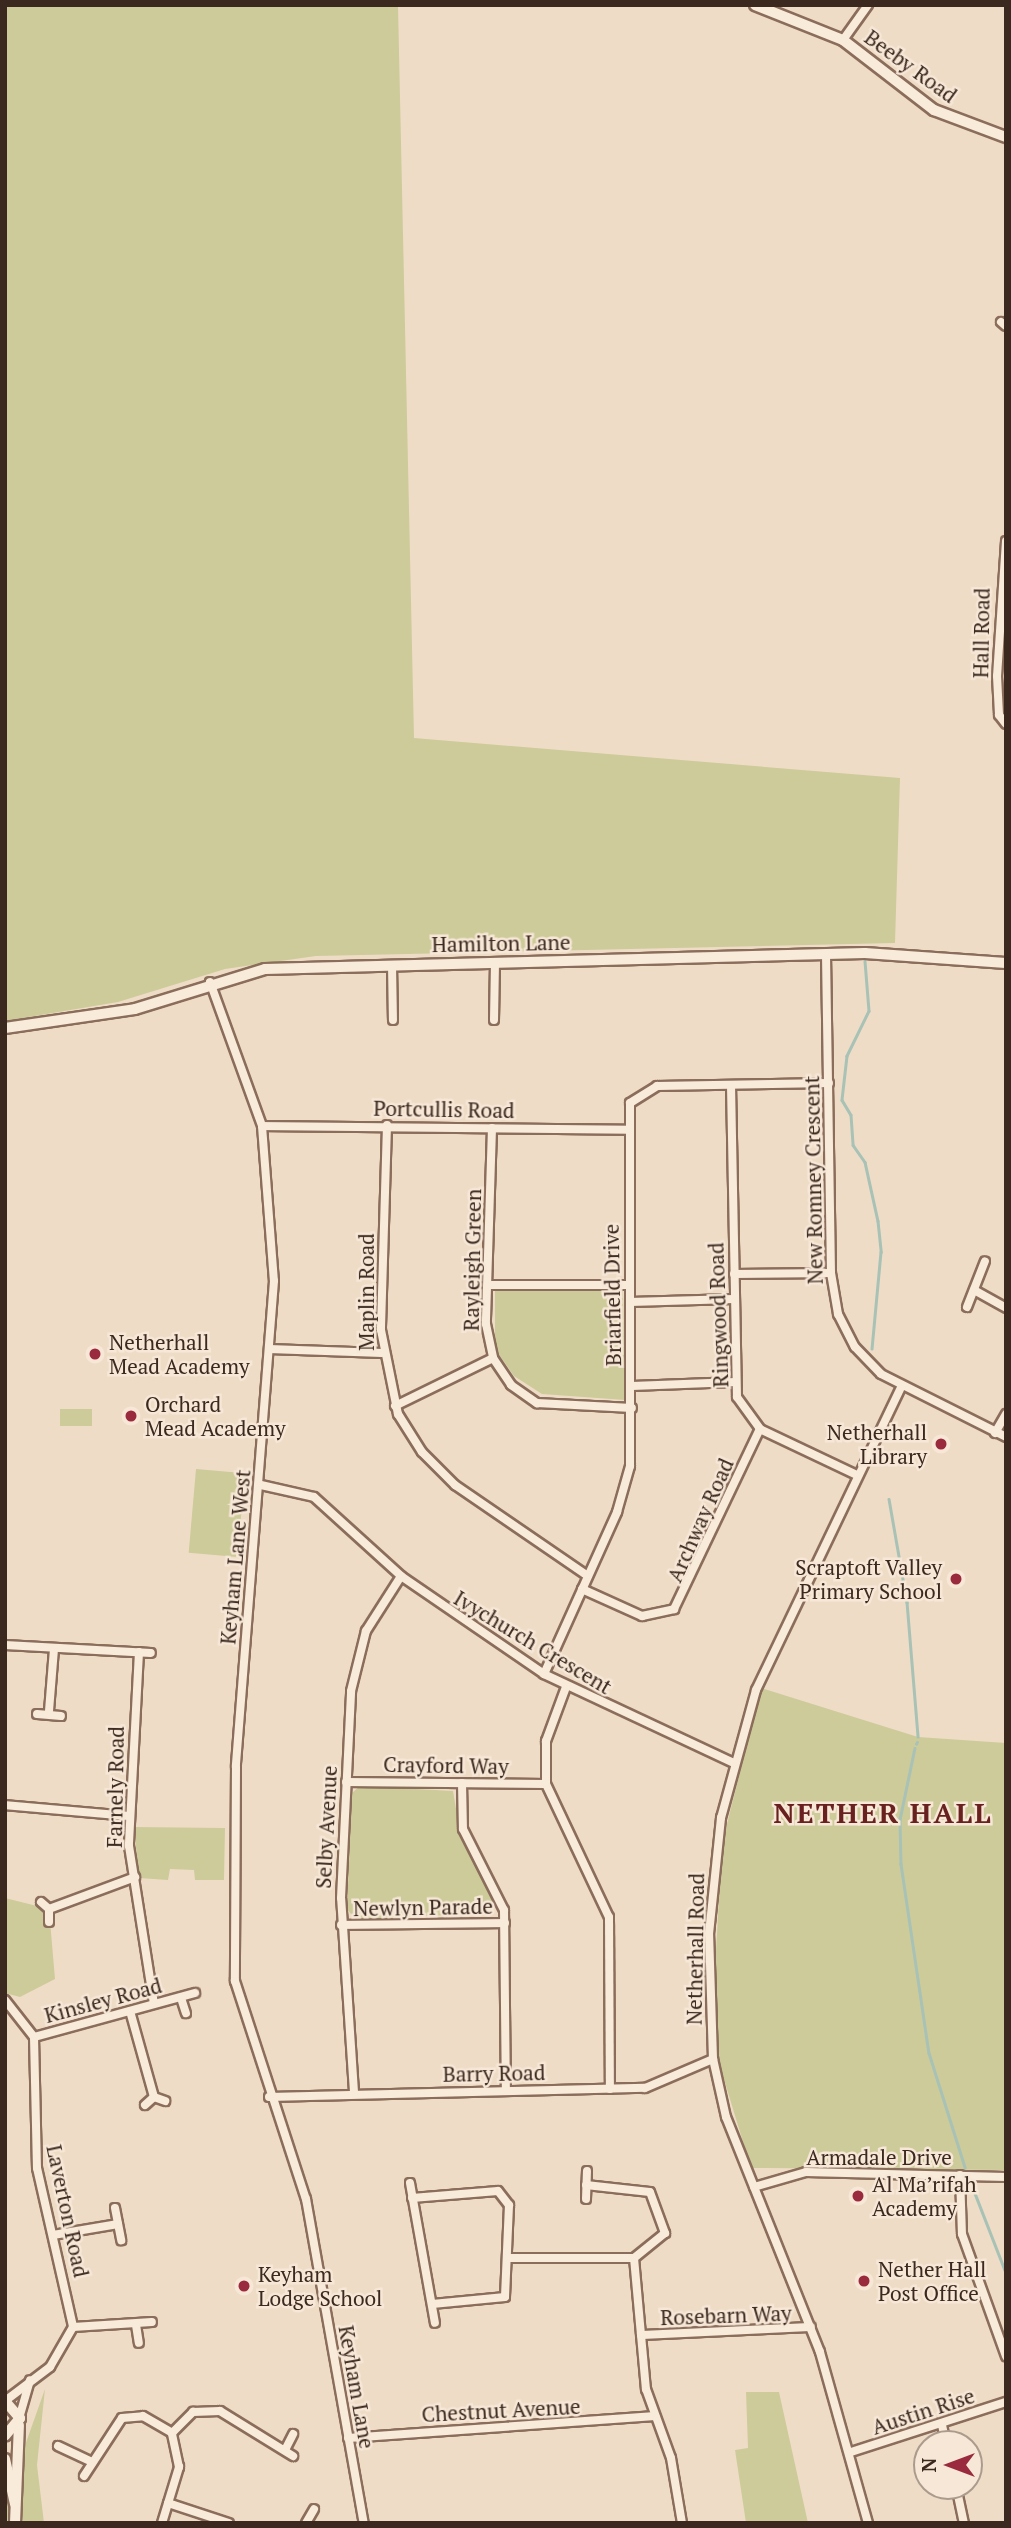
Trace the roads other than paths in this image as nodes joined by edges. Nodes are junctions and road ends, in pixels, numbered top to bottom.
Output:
1 (755, 5) edge
2 (868, 5) edge
3 (843, 40) junction
4 (1006, 137) edge
5 (1006, 541) edge
6 (1006, 724) edge
7 (826, 955) junction
8 (495, 963) junction
9 (1006, 963) edge
10 (392, 965) junction
11 (210, 982) junction
12 (393, 1020) dead end
13 (494, 1020) dead end
14 (5, 1028) edge
15 (829, 1083) junction
16 (731, 1085) junction
17 (387, 1125) junction
18 (262, 1126) junction
19 (492, 1128) junction
20 (626, 1130) junction
21 (985, 1261) dead end
22 (831, 1273) junction
23 (734, 1274) junction
24 (630, 1284) junction
25 (488, 1285) junction
26 (974, 1290) junction
27 (734, 1299) junction
28 (630, 1302) junction
29 (967, 1307) dead end
30 (1006, 1308) edge
31 (270, 1349) junction
32 (382, 1353) junction
33 (493, 1358) junction
34 (736, 1381) junction
35 (632, 1386) junction
36 (901, 1387) junction
37 (395, 1406) junction
38 (632, 1408) junction
39 (1006, 1414) edge
40 (760, 1429) junction
41 (995, 1433) junction
42 (1006, 1437) edge
43 (857, 1475) junction
44 (261, 1485) junction
45 (401, 1576) junction
46 (588, 1576) junction
47 (582, 1589) junction
48 (5, 1645) edge
49 (54, 1649) junction
50 (139, 1652) junction
51 (152, 1653) dead end
52 (544, 1674) junction
53 (566, 1687) junction
54 (49, 1710) junction
55 (37, 1714) dead end
56 (61, 1716) dead end
57 (734, 1763) junction
58 (346, 1782) junction
59 (462, 1783) junction
60 (546, 1784) junction
61 (5, 1805) edge
62 (128, 1816) junction
63 (135, 1877) junction
64 (41, 1902) dead end
65 (49, 1909) junction
66 (49, 1922) dead end
67 (505, 1923) junction
68 (341, 1925) junction
69 (195, 1993) dead end
70 (181, 1998) junction
71 (5, 2000) edge
72 (154, 2003) junction
73 (130, 2011) junction
74 (186, 2013) dead end
75 (34, 2037) junction
76 (713, 2059) junction
77 (610, 2089) junction
78 (506, 2091) junction
79 (354, 2092) junction
80 (154, 2097) junction
81 (269, 2097) junction
82 (165, 2101) dead end
83 (145, 2105) dead end
84 (587, 2171) dead end
85 (960, 2175) junction
86 (1006, 2177) edge
87 (410, 2183) dead end
88 (586, 2185) junction
89 (754, 2187) junction
90 (412, 2198) junction
91 (586, 2199) dead end
92 (116, 2208) dead end
93 (118, 2224) junction
94 (53, 2235) junction
95 (121, 2240) dead end
96 (508, 2258) junction
97 (635, 2258) junction
98 (432, 2304) junction
99 (152, 2322) dead end
100 (435, 2323) dead end
101 (136, 2325) junction
102 (73, 2327) junction
103 (811, 2327) junction
104 (641, 2335) junction
105 (139, 2343) dead end
106 (1006, 2356) edge
107 (30, 2380) junction
108 (5, 2401) edge
109 (1006, 2402) edge
110 (655, 2416) junction
111 (19, 2420) junction
112 (942, 2425) junction
113 (943, 2430) edge
114 (172, 2433) junction
115 (293, 2434) dead end
116 (5, 2436) edge
117 (348, 2438) junction
118 (58, 2446) dead end
119 (285, 2450) junction
120 (851, 2452) junction
121 (293, 2456) dead end
122 (5, 2459) edge
123 (90, 2460) junction
124 (84, 2476) dead end
125 (959, 2500) edge
126 (168, 2503) junction
127 (15, 2504) junction
128 (314, 2509) dead end
129 (15, 2523) edge
130 (162, 2523) edge
131 (229, 2523) edge
132 (306, 2523) edge
133 (364, 2523) edge
134 (682, 2523) edge
135 (868, 2523) edge
136 (964, 2523) edge

1 - 3 street, Beeby Road
2 - 3 street
3 - 4 street, Beeby Road
5 - 6 street, Hall Road
7 - 8 street, Hamilton Lane
7 - 9 street, Hamilton Lane
7 - 15 street, New Romney Crescent
8 - 10 street, Hamilton Lane
8 - 13 street
10 - 11 street, Hamilton Lane
10 - 12 street
11 - 14 street, Hamilton Lane
11 - 18 street, Keyham Lane West
15 - 16 street, Briarfield Drive
15 - 22 street, New Romney Crescent
16 - 20 street, Briarfield Drive
16 - 23 street, Ringwood Road
17 - 18 street, Portcullis Road
17 - 19 street, Portcullis Road
17 - 32 street, Maplin Road
18 - 31 street, Keyham Lane West
19 - 20 street, Portcullis Road
19 - 25 street, Rayleigh Green
20 - 24 street, Briarfield Drive
21 - 26 street
22 - 23 street
22 - 36 street, New Romney Crescent
23 - 27 street, Ringwood Road
24 - 25 street
24 - 28 street, Briarfield Drive
25 - 33 street, Rayleigh Green
26 - 29 street
26 - 30 street
27 - 28 street
27 - 34 street, Ringwood Road
28 - 35 street, Briarfield Drive
31 - 32 street
31 - 44 street, Keyham Lane West
32 - 37 street, Maplin Road
33 - 37 street
33 - 38 street, Rayleigh Green
34 - 35 street
34 - 40 street, Ringwood Road
35 - 38 street, Briarfield Drive
36 - 41 street, New Romney Crescent
36 - 43 street, Netherhall Road
37 - 46 street, Maplin Road
38 - 46 street, Briarfield Drive
39 - 41 street
40 - 43 street, Ringwood Road
40 - 47 street, Archway Road
41 - 42 street, New Romney Crescent
43 - 57 street, Netherhall Road
44 - 45 street, Ivychurch Crescent
44 - 81 street, Keyham Lane West
45 - 52 street, Ivychurch Crescent
45 - 58 street, Selby Avenue
46 - 47 street, Briarfield Drive
47 - 52 street, Briarfield Drive
48 - 49 street
49 - 50 street
49 - 54 street
50 - 51 street
50 - 62 street, Farnely Road
52 - 53 street, Ivychurch Crescent
53 - 57 street, Ivychurch Crescent
53 - 60 street
54 - 55 street
54 - 56 street
57 - 76 street, Netherhall Road
58 - 59 street, Crayford Way
58 - 68 street, Selby Avenue
59 - 60 street, Crayford Way
59 - 67 street
60 - 77 street
61 - 62 street
62 - 63 street, Farnely Road
63 - 65 street
63 - 72 street, Farnely Road
64 - 65 street
65 - 66 street
67 - 68 street, Newlyn Parade
67 - 78 street
68 - 79 street, Selby Avenue
69 - 70 street, Kinsley Road
70 - 72 street, Kinsley Road
70 - 74 street, Kinsley Road
71 - 75 street
72 - 73 street, Kinsley Road
73 - 75 street, Kinsley Road
73 - 80 street
75 - 94 street, Laverton Road
76 - 77 street, Barry Road
76 - 89 street, Netherhall Road
77 - 78 street, Barry Road
78 - 79 street, Barry Road
79 - 81 street, Barry Road
80 - 82 street
80 - 83 street
81 - 117 street, Keyham Lane
84 - 88 street
85 - 86 street, Armadale Drive
85 - 89 street, Armadale Drive
85 - 106 street
87 - 90 street
88 - 91 street
88 - 97 street
89 - 103 street, Netherhall Road
90 - 96 street
90 - 98 street
92 - 93 street
93 - 94 street
93 - 95 street
94 - 102 street, Laverton Road
96 - 97 street
96 - 98 street
97 - 104 street
98 - 100 street
99 - 101 street
101 - 102 street
101 - 105 street
102 - 107 street
103 - 104 street, Rosebarn Way
103 - 120 street, Netherhall Road
104 - 110 street
107 - 108 street
107 - 111 street
108 - 111 street
109 - 112 street, Austin Rise
110 - 117 street, Chestnut Avenue
110 - 134 street
111 - 116 street
111 - 127 street
112 - 113 street
112 - 120 street, Austin Rise
114 - 119 street
114 - 123 street
114 - 126 street
115 - 119 street
117 - 133 street, Keyham Lane
118 - 123 street
119 - 121 street
120 - 135 street, Netherhall Road
122 - 127 street
123 - 124 street
125 - 136 street
126 - 130 street
126 - 131 street
127 - 129 street
128 - 132 street

